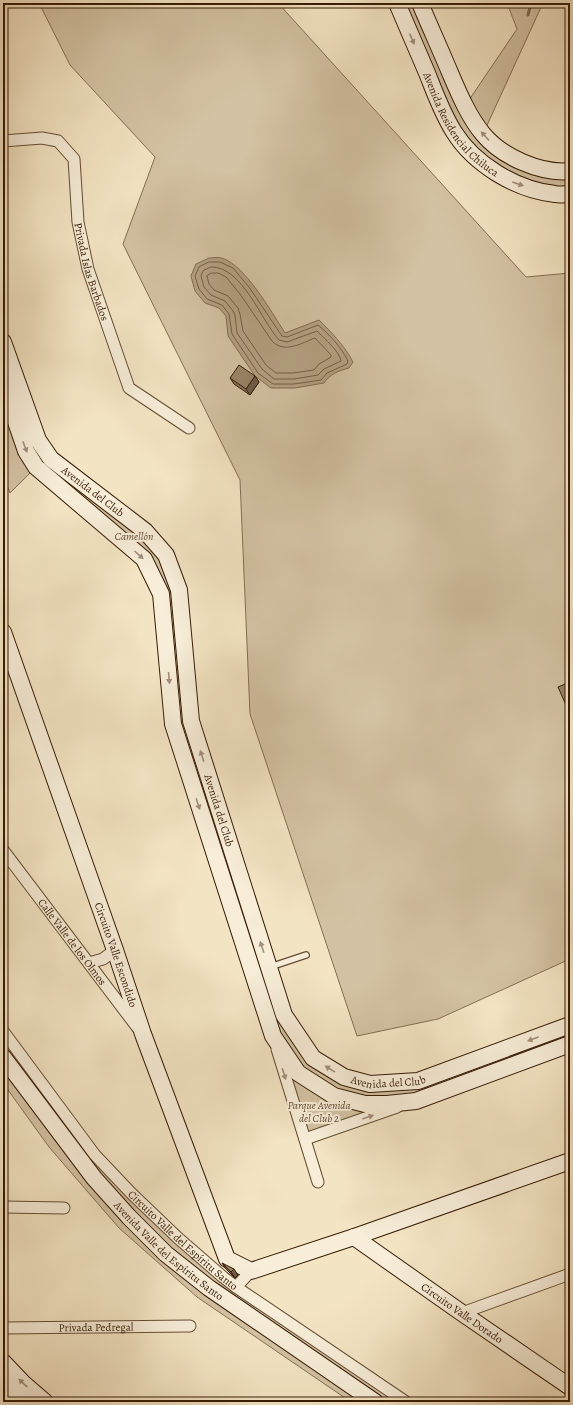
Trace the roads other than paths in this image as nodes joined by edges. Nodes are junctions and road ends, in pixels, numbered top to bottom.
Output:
1 (397, 3) edge
2 (420, 3) edge
3 (3, 141) edge
4 (570, 171) edge
5 (570, 194) edge
6 (3, 342) edge
7 (3, 384) edge
8 (25, 425) junction
9 (189, 428) dead end
10 (3, 632) edge
11 (3, 850) edge
12 (115, 950) junction
13 (306, 955) dead end
14 (89, 963) junction
15 (269, 968) junction
16 (284, 1015) junction
17 (268, 1020) junction
18 (570, 1025) edge
19 (3, 1031) edge
20 (142, 1034) junction
21 (273, 1036) junction
22 (570, 1044) edge
23 (3, 1057) edge
24 (416, 1101) junction
25 (305, 1139) junction
26 (570, 1161) edge
27 (318, 1182) dead end
28 (3, 1207) edge
29 (64, 1208) dead end
30 (354, 1237) junction
31 (227, 1259) junction
32 (251, 1271) junction
33 (570, 1274) edge
34 (223, 1277) junction
35 (236, 1287) junction
36 (462, 1313) junction
37 (190, 1326) dead end
38 (3, 1328) edge
39 (3, 1362) edge
40 (3, 1381) edge
41 (569, 1386) edge
42 (25, 1402) edge
43 (45, 1402) edge
44 (375, 1402) edge
45 (406, 1402) edge

1 -> 5 street, Avenida Residencial Chiluca
4 -> 2 street, Avenida Residencial Chiluca
3 - 9 street, Privada Islas Barbados
6 - 8 street, Avenida del Club
7 - 8 street, Avenida del Club
15 -> 8 street, Avenida del Club
8 -> 17 street, Avenida del Club
10 - 12 street, Circuito Valle Escondido
11 - 14 street, Calle Valle de los Olmos
12 - 14 street
12 - 20 street, Circuito Valle Escondido
13 - 15 lane
14 - 20 street, Calle Valle de los Olmos
15 - 16 street, Avenida del Club
16 - 17 street
18 -> 16 street, Avenida del Club
17 - 21 street, Avenida del Club
19 - 34 street, Circuito Valle del Espíritu Santo
20 - 31 street, Circuito Valle Escondido
21 - 24 street, Avenida del Club
21 -> 25 street, Avenida del Club
22 - 24 street, Avenida del Club
23 - 44 street, Avenida Valle del Espíritu Santo
25 -> 24 street, Avenida del Club
25 - 27 street, Avenida del Club
26 - 30 street
28 - 29 street
30 - 32 street
30 - 36 street, Circuito Valle Dorado
31 - 32 street
31 - 34 street
32 - 35 street
33 - 36 street
34 - 35 street, Circuito Valle del Espíritu Santo
35 - 45 street, Circuito Valle del Espíritu Santo
36 - 41 street, Circuito Valle Dorado
37 - 38 street, Privada Pedregal
43 -> 39 street
40 - 42 street

